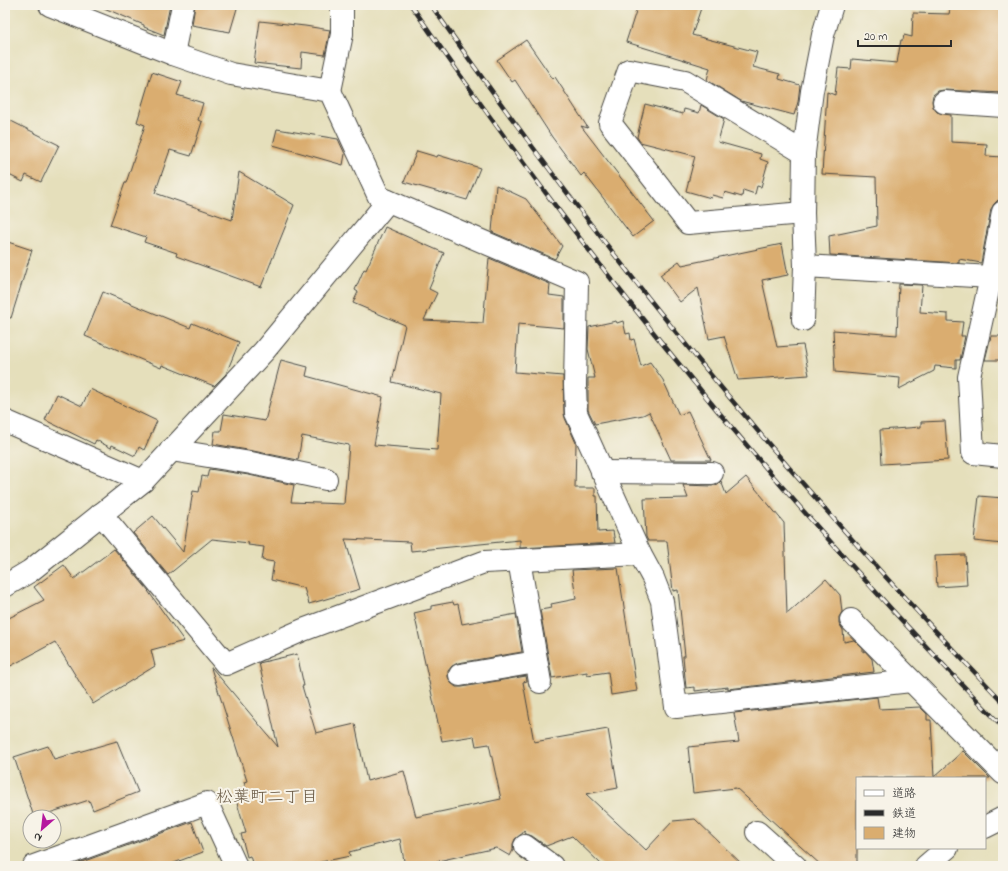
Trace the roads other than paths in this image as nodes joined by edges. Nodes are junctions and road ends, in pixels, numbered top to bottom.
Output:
1 (50, 5) edge
2 (183, 5) edge
3 (342, 5) edge
4 (832, 5) edge
5 (172, 54) junction
6 (330, 91) junction
7 (944, 102) dead end
8 (1003, 106) edge
9 (804, 153) junction
10 (388, 201) junction
11 (1003, 212) edge
12 (803, 213) junction
13 (805, 266) junction
14 (997, 278) edge
15 (803, 320) dead end
16 (5, 421) edge
17 (171, 450) junction
18 (1003, 456) edge
19 (602, 472) junction
20 (712, 473) dead end
21 (326, 479) dead end
22 (143, 481) junction
23 (101, 514) junction
24 (640, 554) junction
25 (520, 560) junction
26 (5, 586) edge
27 (851, 620) dead end
28 (460, 674) dead end
29 (911, 681) junction
30 (1003, 773) edge
31 (1003, 818) edge
32 (986, 826) edge
33 (757, 832) dead end
34 (525, 846) dead end
35 (946, 849) edge
36 (34, 866) edge
37 (236, 866) edge
38 (552, 866) edge
39 (795, 866) edge
40 (926, 866) edge

1 - 5 street
2 - 5 street
3 - 6 street
4 - 9 street
5 - 6 street
6 - 10 street
7 - 8 street
9 - 12 street
9 - 12 street
10 - 17 street
10 - 19 street
11 - 14 street
12 - 13 street
13 - 14 street
13 - 15 street
14 - 18 street
16 - 22 street
17 - 21 street
17 - 22 street
19 - 20 street
19 - 24 street
22 - 23 street
23 - 25 street
23 - 26 street
24 - 25 street
24 - 29 street
25 - 28 street
27 - 29 street
29 - 30 street
31 - 32 street
33 - 39 street
34 - 38 street
35 - 40 street
36 - 37 street

